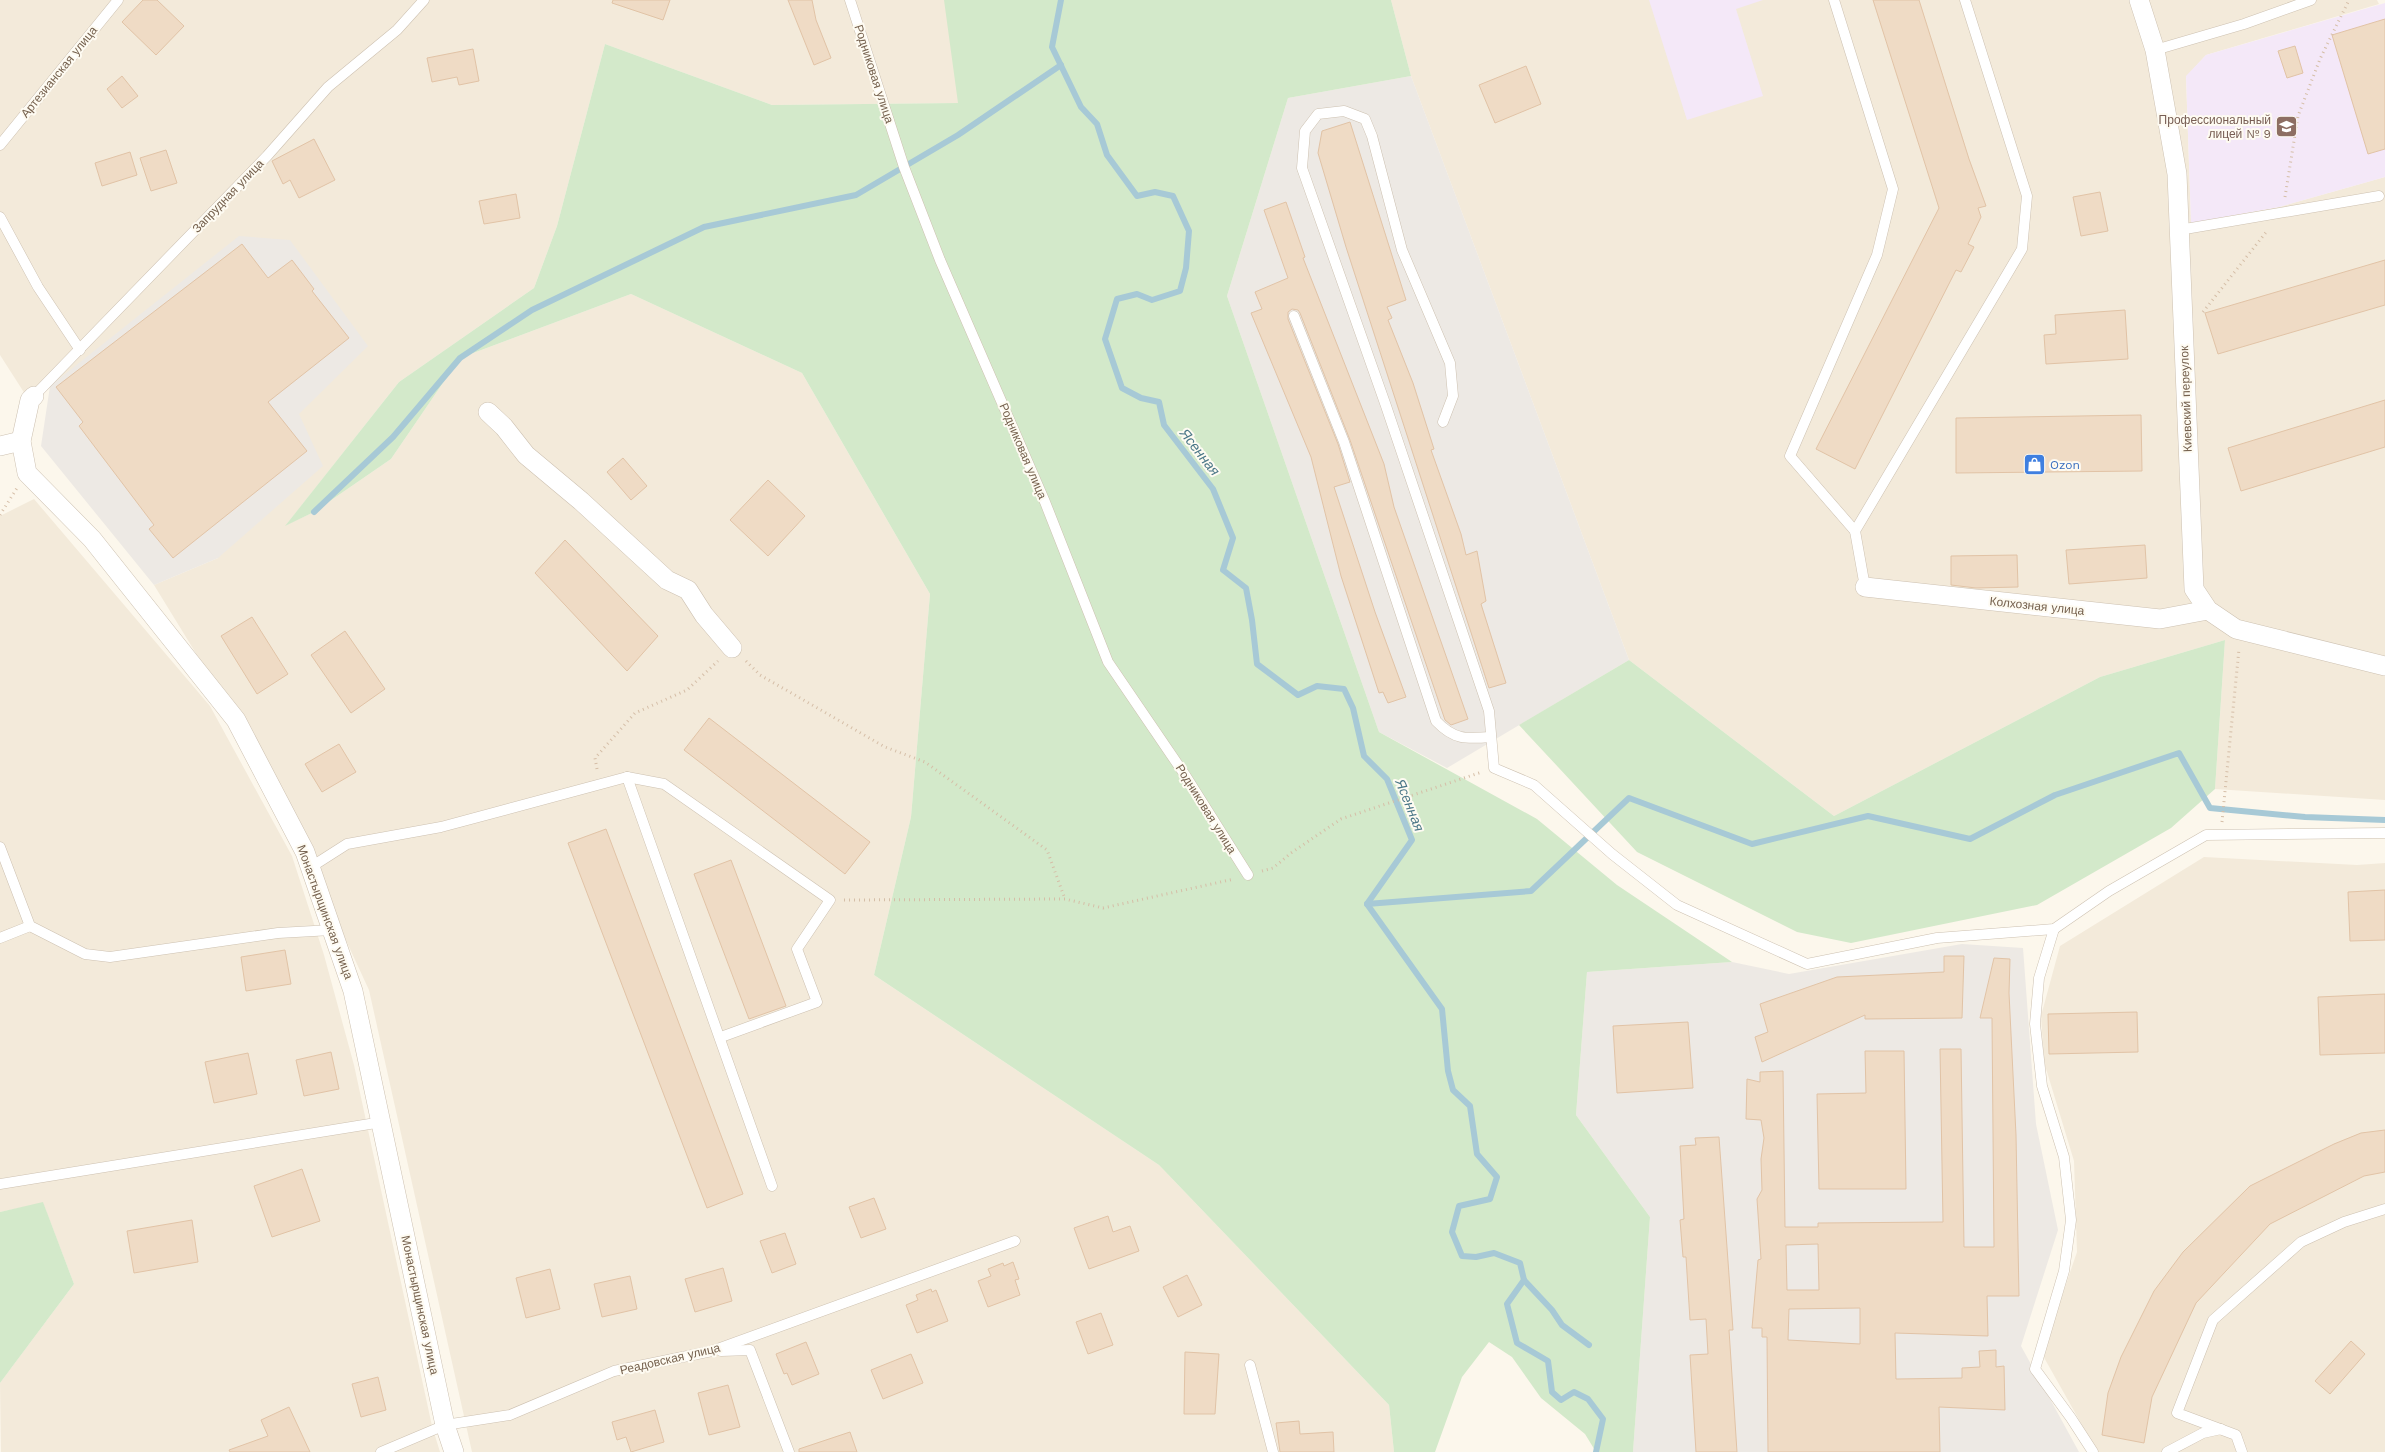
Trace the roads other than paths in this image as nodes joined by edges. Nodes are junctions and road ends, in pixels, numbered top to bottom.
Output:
1 (118, 0) edge
2 (424, 0) edge
3 (850, 0) edge
4 (1834, 0) edge
5 (1965, 0) edge
6 (2139, 0) edge
7 (2311, 0) edge
8 (2155, 50) junction
9 (0, 144) edge
10 (2378, 196) dead end
11 (0, 217) edge
12 (2179, 230) junction
13 (1294, 316) dead end
14 (80, 350) junction
15 (34, 396) joint
16 (488, 412) dead end
17 (1443, 422) dead end
18 (21, 441) junction
19 (0, 446) edge
20 (1855, 531) junction
21 (1865, 588) joint
22 (2208, 610) junction
23 (732, 648) road end
24 (2385, 666) edge
25 (1491, 737) junction
26 (627, 777) junction
27 (2385, 833) edge
28 (0, 847) edge
29 (311, 867) junction
30 (1248, 875) road end
31 (30, 926) junction
32 (2054, 929) junction
33 (332, 930) junction
34 (0, 938) edge
35 (721, 1037) junction
36 (382, 1122) junction
37 (0, 1184) edge
38 (772, 1186) dead end
39 (2385, 1209) edge
40 (1015, 1241) dead end
41 (712, 1351) junction
42 (1250, 1365) dead end
43 (445, 1425) junction
44 (2222, 1429) junction
45 (382, 1452) edge
46 (454, 1452) edge
47 (789, 1452) edge
48 (1273, 1452) edge
49 (2093, 1452) edge
50 (2168, 1452) edge
51 (2242, 1452) edge

1 - 9 lane, Артезианская улица
2 - 14 lane, Запрудная улица
3 - 30 lane, Родниковая улица
4 - 20 lane
5 - 20 lane
6 - 8 street, Киевский переулок
7 - 8 lane
8 - 12 street, Киевский переулок
10 - 12 lane
11 - 14 lane
12 - 22 street, Киевский переулок
13 - 25 lane
14 - 15 lane, Запрудная улица
15 - 18 street
16 - 23 street
17 - 25 lane
18 - 19 street
18 - 29 street, Монастырщинская улица
20 - 21 lane
21 - 22 street, Колхозная улица
22 - 24 street, Киевский переулок
25 - 32 lane
26 - 29 lane
26 - 35 lane
26 - 35 lane
27 - 32 lane
28 - 31 lane
29 - 33 street, Монастырщинская улица
31 - 33 lane
31 - 34 lane
32 - 49 lane
33 - 36 street, Монастырщинская улица
35 - 38 lane
36 - 37 lane
36 - 43 street, Монастырщинская улица
39 - 44 lane
40 - 41 lane, Реадовская улица
41 - 43 lane, Реадовская улица
41 - 47 lane
42 - 48 lane
43 - 45 lane, Реадовская улица
43 - 46 street, Монастырщинская улица
44 - 50 lane
44 - 51 lane

